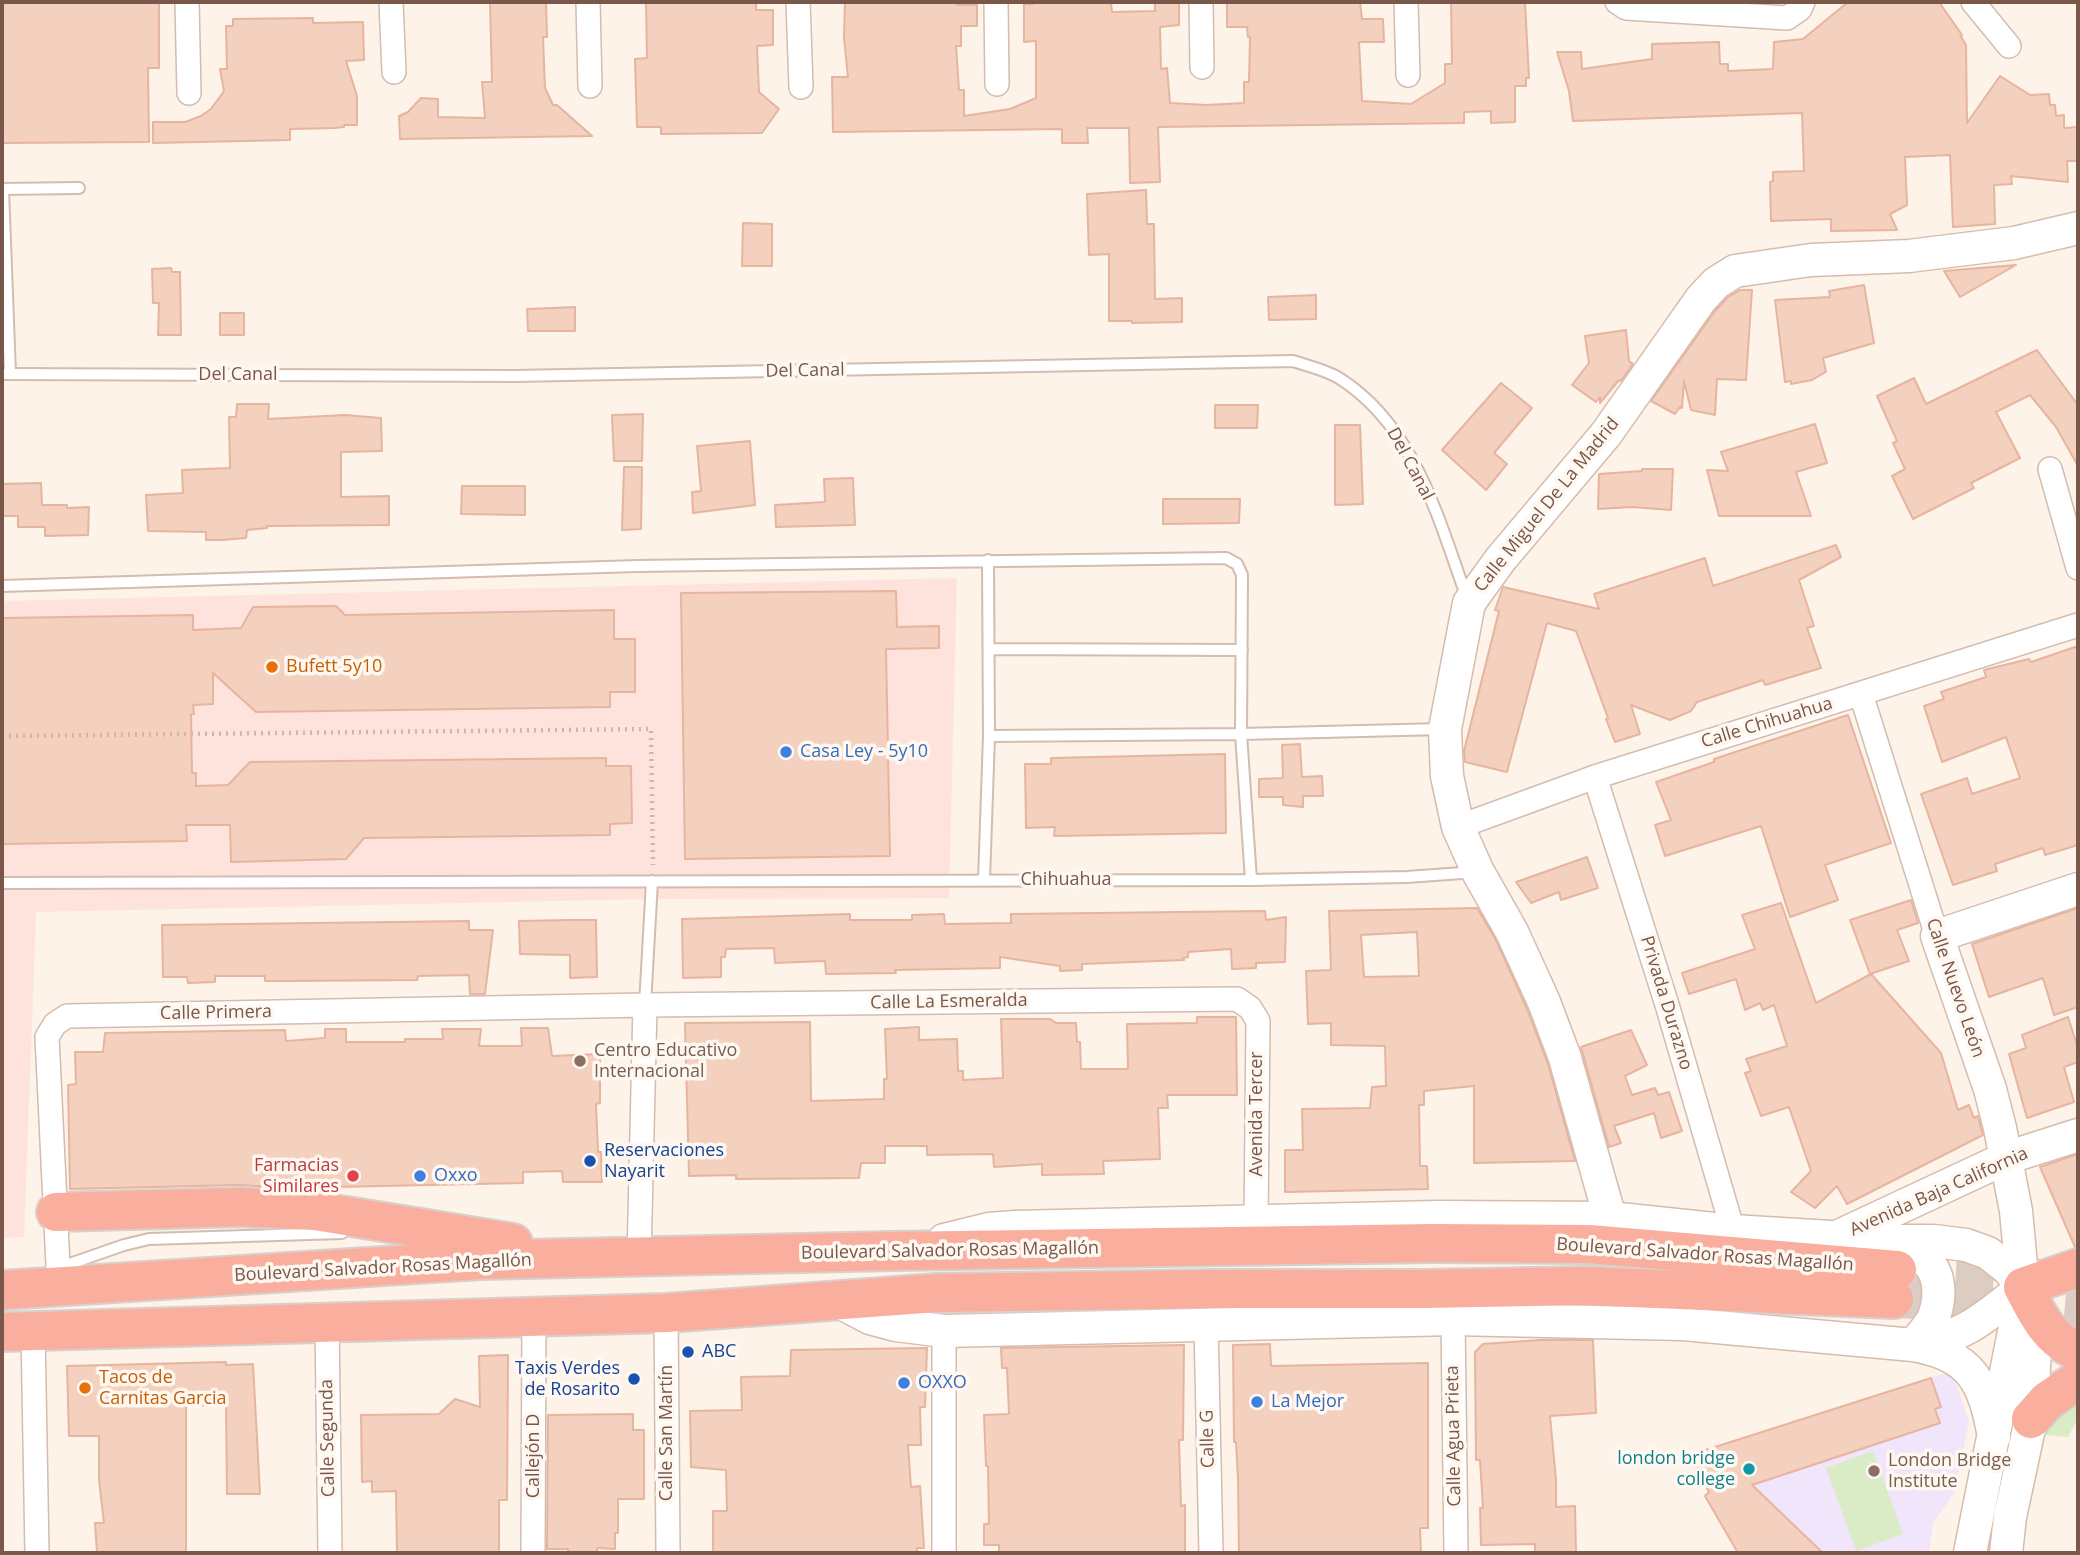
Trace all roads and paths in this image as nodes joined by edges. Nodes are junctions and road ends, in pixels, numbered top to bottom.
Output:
1 (187, 2) edge
2 (391, 2) edge
3 (588, 2) edge
4 (798, 2) edge
5 (996, 2) edge
6 (1201, 2) edge
7 (1406, 2) edge
8 (1617, 2) edge
9 (1803, 2) edge
10 (1973, 2) edge
11 (2009, 47) dead end
12 (1202, 67) dead end
13 (394, 72) dead end
14 (1408, 75) dead end
15 (997, 84) dead end
16 (590, 86) dead end
17 (801, 87) dead end
18 (188, 93) dead end
19 (79, 188) dead end
20 (2, 189) edge
21 (2078, 228) edge
22 (6, 374) edge
23 (2050, 468) dead end
24 (988, 560) junction
25 (2078, 568) edge
26 (2, 586) edge
27 (1469, 603) junction
28 (2078, 625) edge
29 (989, 649) junction
30 (1241, 650) junction
31 (1861, 694) junction
32 (1445, 729) junction
33 (1241, 734) junction
34 (2, 736) edge
35 (989, 736) junction
36 (1595, 777) junction
37 (1458, 827) junction
38 (1479, 872) junction
39 (984, 880) junction
40 (1251, 880) junction
41 (652, 881) junction
42 (2, 883) edge
43 (2078, 889) edge
44 (1937, 936) junction
45 (645, 1005) junction
46 (1250, 1008) joint
47 (2078, 1135) edge
48 (2006, 1158) junction
49 (56, 1212) junction
50 (1610, 1218) junction
51 (1256, 1222) junction
52 (436, 1230) junction
53 (1733, 1231) junction
54 (353, 1232) dead end
55 (367, 1232) dead end
56 (1839, 1236) junction
57 (892, 1251) junction
58 (624, 1258) junction
59 (2078, 1268) edge
60 (1895, 1270) junction
61 (34, 1281) edge
62 (2023, 1287) junction
63 (834, 1299) junction
64 (666, 1314) junction
65 (534, 1317) junction
66 (1453, 1319) junction
67 (327, 1322) junction
68 (1206, 1324) junction
69 (17, 1331) edge
70 (944, 1331) junction
71 (1913, 1345) junction
72 (2078, 1351) edge
73 (2078, 1380) edge
74 (2031, 1419) junction
75 (1994, 1437) junction
76 (37, 1553) edge
77 (330, 1553) edge
78 (533, 1553) edge
79 (668, 1553) edge
80 (944, 1553) edge
81 (1211, 1553) edge
82 (1456, 1553) edge
83 (1970, 1553) edge
84 (2006, 1553) edge

1 - 18 street
2 - 13 street
3 - 16 street
4 - 17 street
5 - 15 street
6 - 12 street
7 - 14 street
8 - 9 street
10 - 11 street
19 - 20 lane
20 - 22 lane
21 - 27 main road, Calle Miguel De La Madrid
22 - 27 lane, Del Canal
23 - 25 street
24 - 26 lane
24 - 29 lane
24 - 30 lane
27 - 32 main road, Calle Miguel De La Madrid
28 - 31 street, Calle Chihuahua
29 - 30 lane
29 - 35 lane
30 - 33 lane
31 - 36 street, Calle Chihuahua
31 - 44 street, Calle Nuevo León
32 - 33 lane
32 - 37 main road, Calle Miguel De La Madrid
33 - 35 lane
33 - 40 lane
34 - 41 path
35 - 39 lane
36 - 37 street, Calle Chihuahua
36 - 53 street, Privada Durazno
37 - 38 main road, Calle Miguel De La Madrid
38 - 40 lane, Chihuahua
38 - 50 main road, Calle Miguel De La Madrid
39 - 40 lane, Chihuahua
39 - 41 lane, Chihuahua
41 - 42 lane, Chihuahua
41 - 45 lane
43 - 44 main road
44 - 48 main road, Calle Nuevo León
45 - 46 street, Calle La Esmeralda
45 - 49 street, Calle Primera
45 - 58 street
46 - 51 street, Avenida Tercer
47 - 48 main road, Avenida Baja California
48 - 56 main road, Avenida Baja California
48 - 62 main road, Calle Nuevo León
49 - 52 highway
49 - 61 street, Calle Primera
50 - 51 main road
50 - 53 main road
51 - 57 main road
52 - 55 lane
52 - 58 highway
53 - 56 main road
54 - 61 lane
56 - 60 main road
57 - 58 highway, Boulevard Salvador Rosas Magallón
57 - 60 highway, Boulevard Salvador Rosas Magallón
58 - 61 highway, Boulevard Salvador Rosas Magallón
59 - 62 highway
60 - 62 main road
60 - 63 highway, Boulevard Salvador Rosas Magallón
60 - 71 main road
62 - 71 main road
62 - 72 highway
62 - 74 main road
62 - 75 main road
63 - 64 highway, Boulevard Salvador Rosas Magallón
63 - 70 main road
64 - 65 highway, Boulevard Salvador Rosas Magallón
64 - 79 street, Calle San Martín
65 - 67 highway, Boulevard Salvador Rosas Magallón
65 - 78 street, Callejón D
66 - 68 main road
66 - 71 main road
66 - 82 street, Calle Agua Prieta
67 - 69 highway, Boulevard Salvador Rosas Magallón
67 - 77 street, Calle Segunda
68 - 70 main road
68 - 81 street, Calle G
69 - 76 street
70 - 80 street
71 - 75 main road
73 - 74 highway
74 - 84 main road
75 - 83 main road

